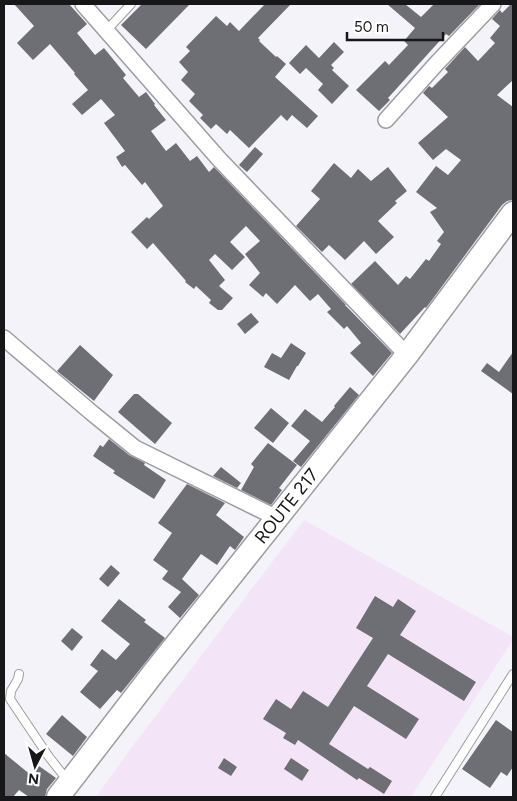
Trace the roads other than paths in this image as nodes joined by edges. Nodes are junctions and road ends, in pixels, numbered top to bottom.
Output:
1 (83, 4) edge
2 (131, 4) edge
3 (493, 4) edge
4 (106, 31) junction
5 (386, 120) dead end
6 (513, 213) edge
7 (4, 338) edge
8 (407, 355) junction
9 (277, 518) junction
10 (19, 674) dead end
11 (513, 674) edge
12 (64, 790) edge
13 (435, 797) edge

1 - 4 street
2 - 4 lane
3 - 5 street
4 - 8 street
6 - 8 main road, ROUTE 217
7 - 9 street
8 - 9 main road, ROUTE 217
9 - 12 main road, ROUTE 217
10 - 12 lane
11 - 13 lane

